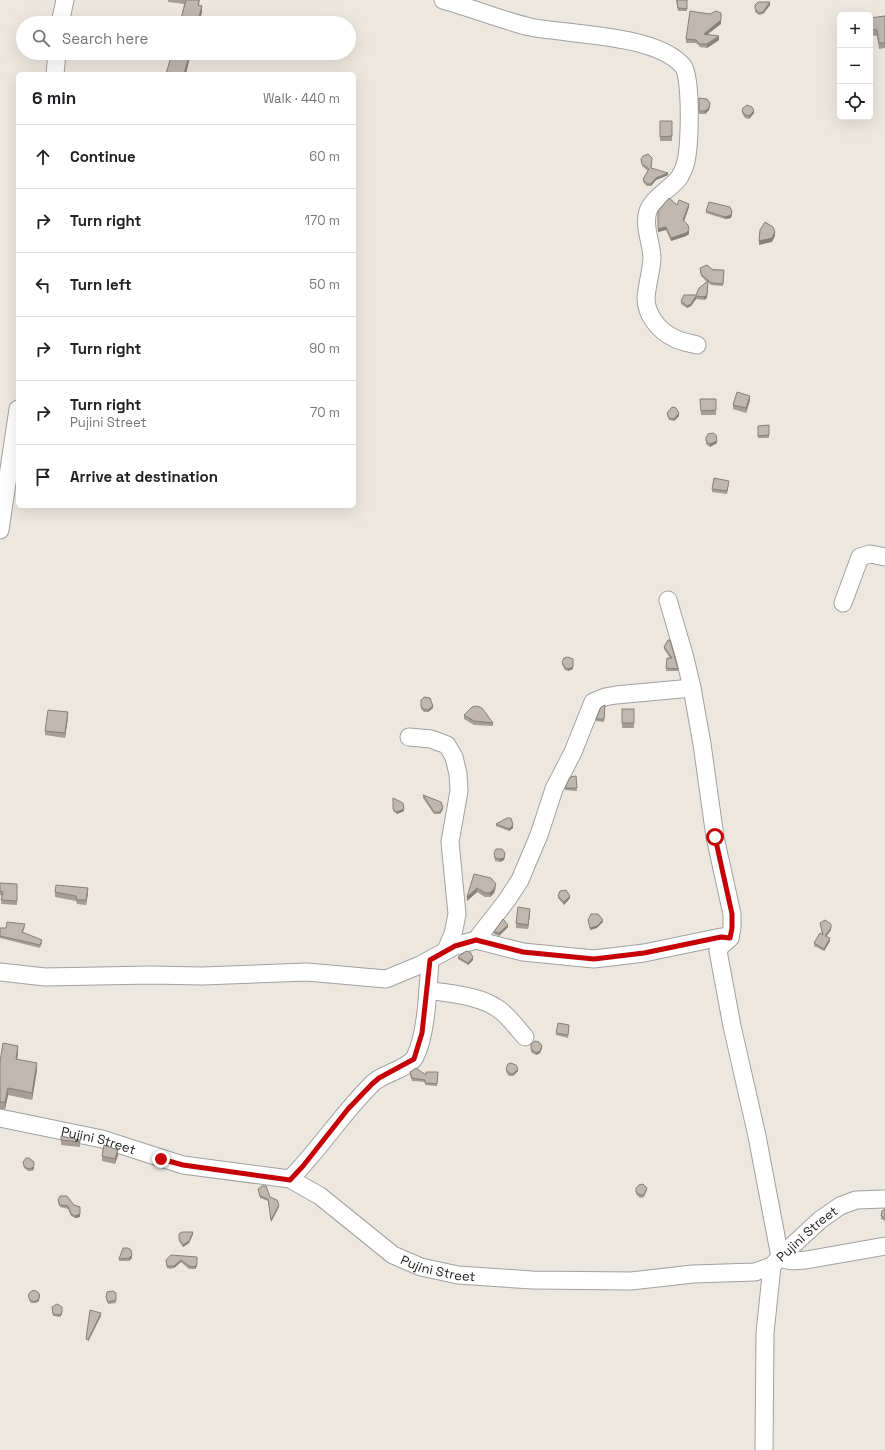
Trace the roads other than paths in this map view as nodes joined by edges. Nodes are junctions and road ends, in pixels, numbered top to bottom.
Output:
1 (65, 0) edge
2 (443, 0) edge
3 (62, 16) edge
4 (56, 60) edge
5 (55, 72) edge
6 (697, 345) dead end
7 (16, 422) edge
8 (0, 530) edge
9 (885, 557) edge
10 (668, 600) dead end
11 (843, 603) dead end
12 (692, 688) junction
13 (409, 737) dead end
14 (730, 938) junction
15 (476, 940) junction
16 (446, 950) junction
17 (430, 960) junction
18 (0, 972) edge
19 (428, 990) junction
20 (525, 1037) dead end
21 (0, 1118) edge
22 (290, 1180) junction
23 (885, 1199) edge
24 (885, 1246) edge
25 (776, 1262) junction
26 (764, 1450) edge

1 - 3 street
2 - 6 street
4 - 5 street
7 - 8 street
9 - 11 street
10 - 12 street
12 - 14 street
12 - 15 street
13 - 16 street
14 - 15 street
14 - 25 street
15 - 16 street
16 - 17 street
17 - 18 street
17 - 19 street
19 - 20 street
19 - 22 street
21 - 22 street, Pujini Street
22 - 25 street, Pujini Street
23 - 25 street, Pujini Street
24 - 25 street
25 - 26 street

